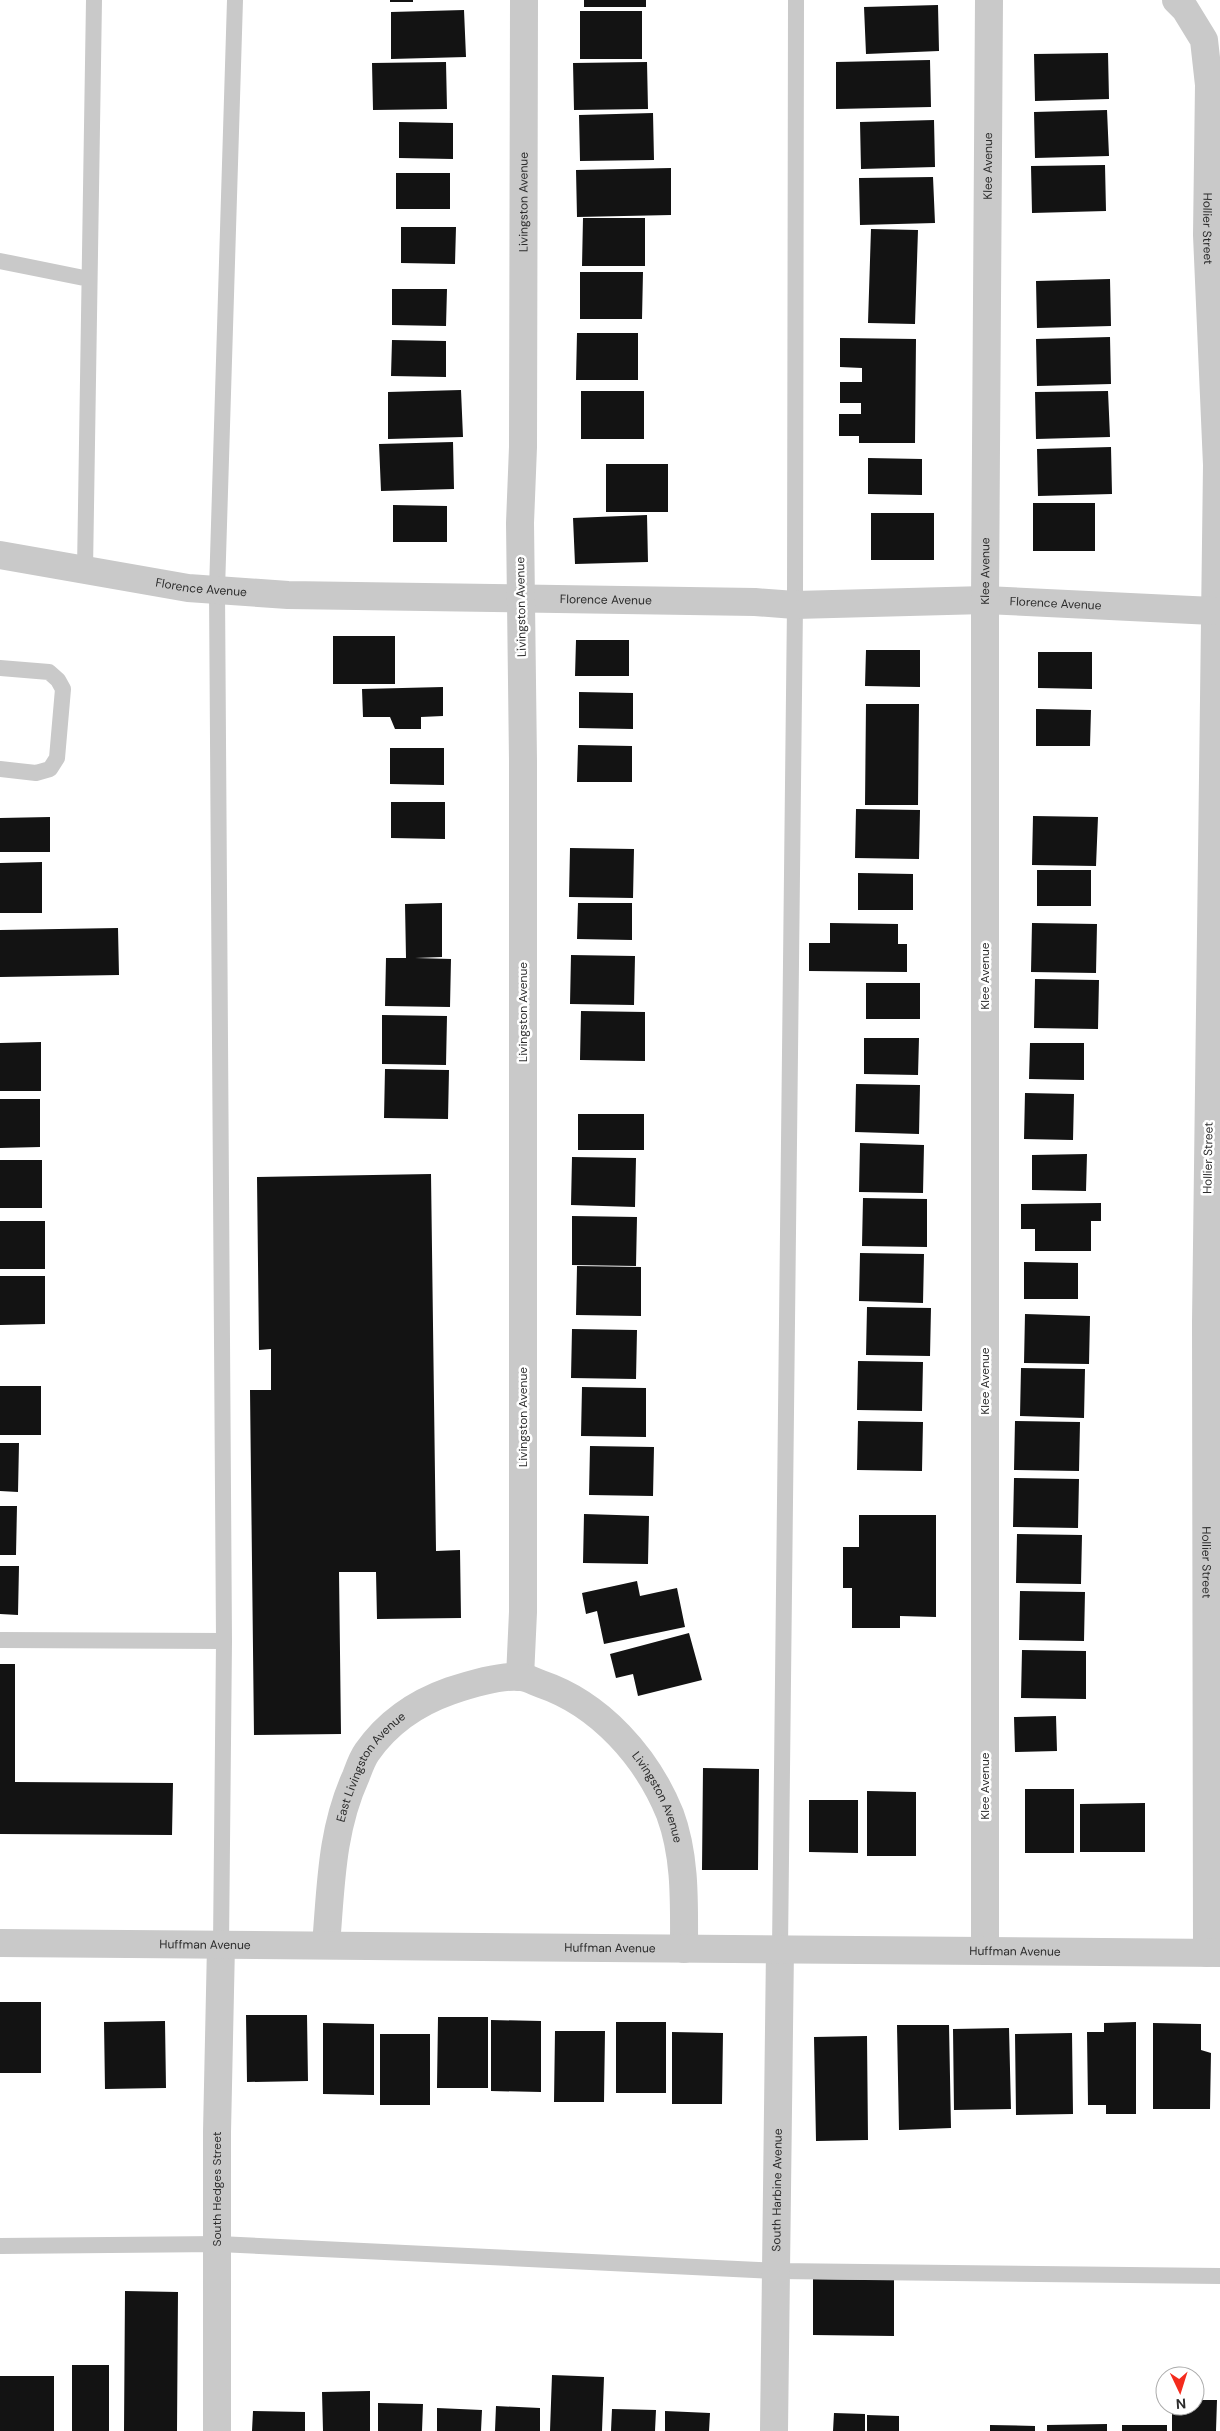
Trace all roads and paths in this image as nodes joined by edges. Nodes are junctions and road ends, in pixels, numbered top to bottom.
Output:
1 (94, 0) edge
2 (235, 0) edge
3 (524, 0) edge
4 (796, 0) edge
5 (989, 0) edge
6 (1180, 4) edge
7 (0, 261) edge
8 (89, 279) junction
9 (0, 555) edge
10 (85, 570) junction
11 (217, 590) junction
12 (521, 600) junction
13 (985, 600) junction
14 (795, 605) junction
15 (1214, 611) junction
16 (0, 668) edge
17 (0, 769) edge
18 (1213, 1323) edge
19 (0, 1640) edge
20 (224, 1640) junction
21 (1213, 1658) edge
22 (520, 1677) junction
23 (0, 1943) edge
24 (221, 1945) junction
25 (326, 1945) junction
26 (684, 1949) junction
27 (780, 1949) junction
28 (985, 1951) junction
29 (1213, 1953) edge
30 (218, 2244) junction
31 (0, 2246) edge
32 (777, 2271) junction
33 (1220, 2276) edge
34 (218, 2431) edge
35 (774, 2431) edge

1 - 8 lane
2 - 11 lane
3 - 12 street, Livingston Avenue
4 - 14 lane
5 - 13 street, Klee Avenue
6 - 15 street, Hollier Street
7 - 8 lane
8 - 10 lane
9 - 10 street, Florence Avenue
10 - 11 street, Florence Avenue
11 - 12 street, Florence Avenue
11 - 20 lane
12 - 14 street, Florence Avenue
12 - 22 street, Livingston Avenue
13 - 14 street, Florence Avenue
13 - 15 street, Florence Avenue
13 - 28 street, Klee Avenue
14 - 27 lane
15 - 18 street, Hollier Street
16 - 17 lane
18 - 21 street, Hollier Street
19 - 20 lane
20 - 24 lane
21 - 29 street, Hollier Street
22 - 25 street, East Livingston Avenue
22 - 26 street, Livingston Avenue
23 - 24 street, Huffman Avenue
24 - 25 street, Huffman Avenue
24 - 30 street, South Hedges Street
25 - 26 street, Huffman Avenue
26 - 27 street, Huffman Avenue
27 - 28 street, Huffman Avenue
27 - 32 street, South Harbine Avenue
28 - 29 street, Huffman Avenue
30 - 31 lane
30 - 32 lane
30 - 34 street, South Hedges Street
32 - 33 lane
32 - 35 street, South Harbine Avenue

